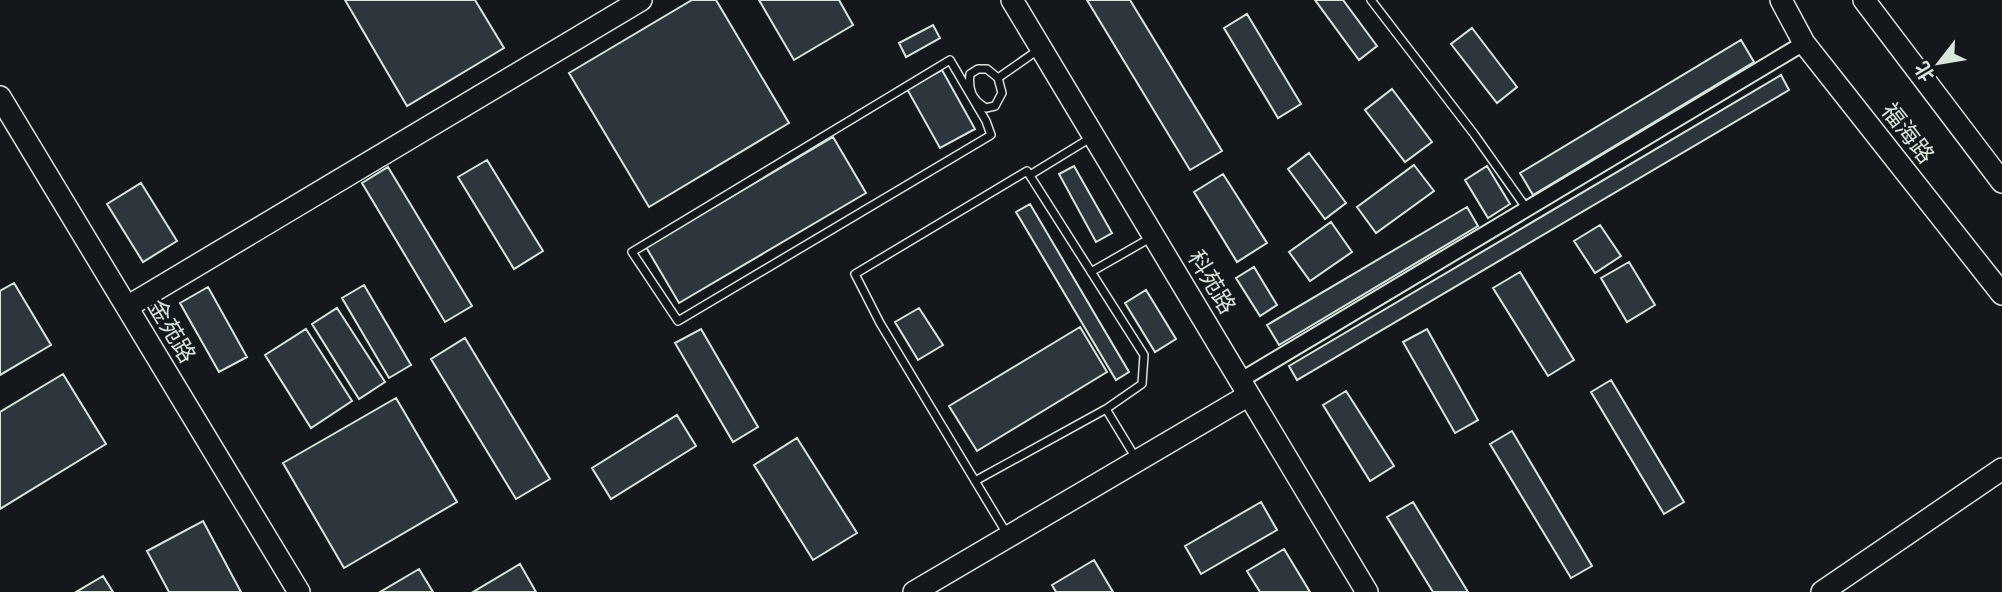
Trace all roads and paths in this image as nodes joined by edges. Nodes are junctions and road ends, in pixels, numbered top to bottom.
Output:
1 (641, 0) edge
2 (1012, 0) edge
3 (1371, 0) edge
4 (1782, 0) edge
5 (1864, 0) edge
6 (1804, 43) junction
7 (1041, 48) junction
8 (998, 78) junction
9 (0, 97) edge
10 (975, 102) junction
11 (1094, 136) junction
12 (1030, 175) junction
13 (2002, 182) edge
14 (1528, 209) junction
15 (1154, 236) junction
16 (1091, 272) junction
17 (2002, 294) edge
18 (127, 307) junction
19 (1245, 388) junction
20 (1106, 409) junction
21 (1137, 461) junction
22 (2002, 469) edge
23 (975, 481) junction
24 (1008, 536) junction
25 (299, 592) edge
26 (914, 592) edge
27 (1367, 592) edge
28 (1822, 592) edge

1 - 18 street
2 - 7 street, 科苑路
3 - 14 lane
4 - 6 street, 福海路
5 - 13 street, 福海路
6 - 14 street
6 - 17 street, 福海路
7 - 8 lane
7 - 11 street, 科苑路
8 - 10 lane
8 - 10 lane
9 - 18 street, 金苑路
10 - 10 lane
11 - 12 lane
11 - 15 street, 科苑路
12 - 16 lane
12 - 23 lane
14 - 19 street
15 - 16 lane
15 - 19 street, 科苑路
16 - 20 lane
18 - 25 street, 金苑路
19 - 21 street
19 - 27 street, 科苑路
20 - 21 lane
20 - 23 lane
21 - 24 street
22 - 28 street
23 - 24 lane
24 - 26 street

